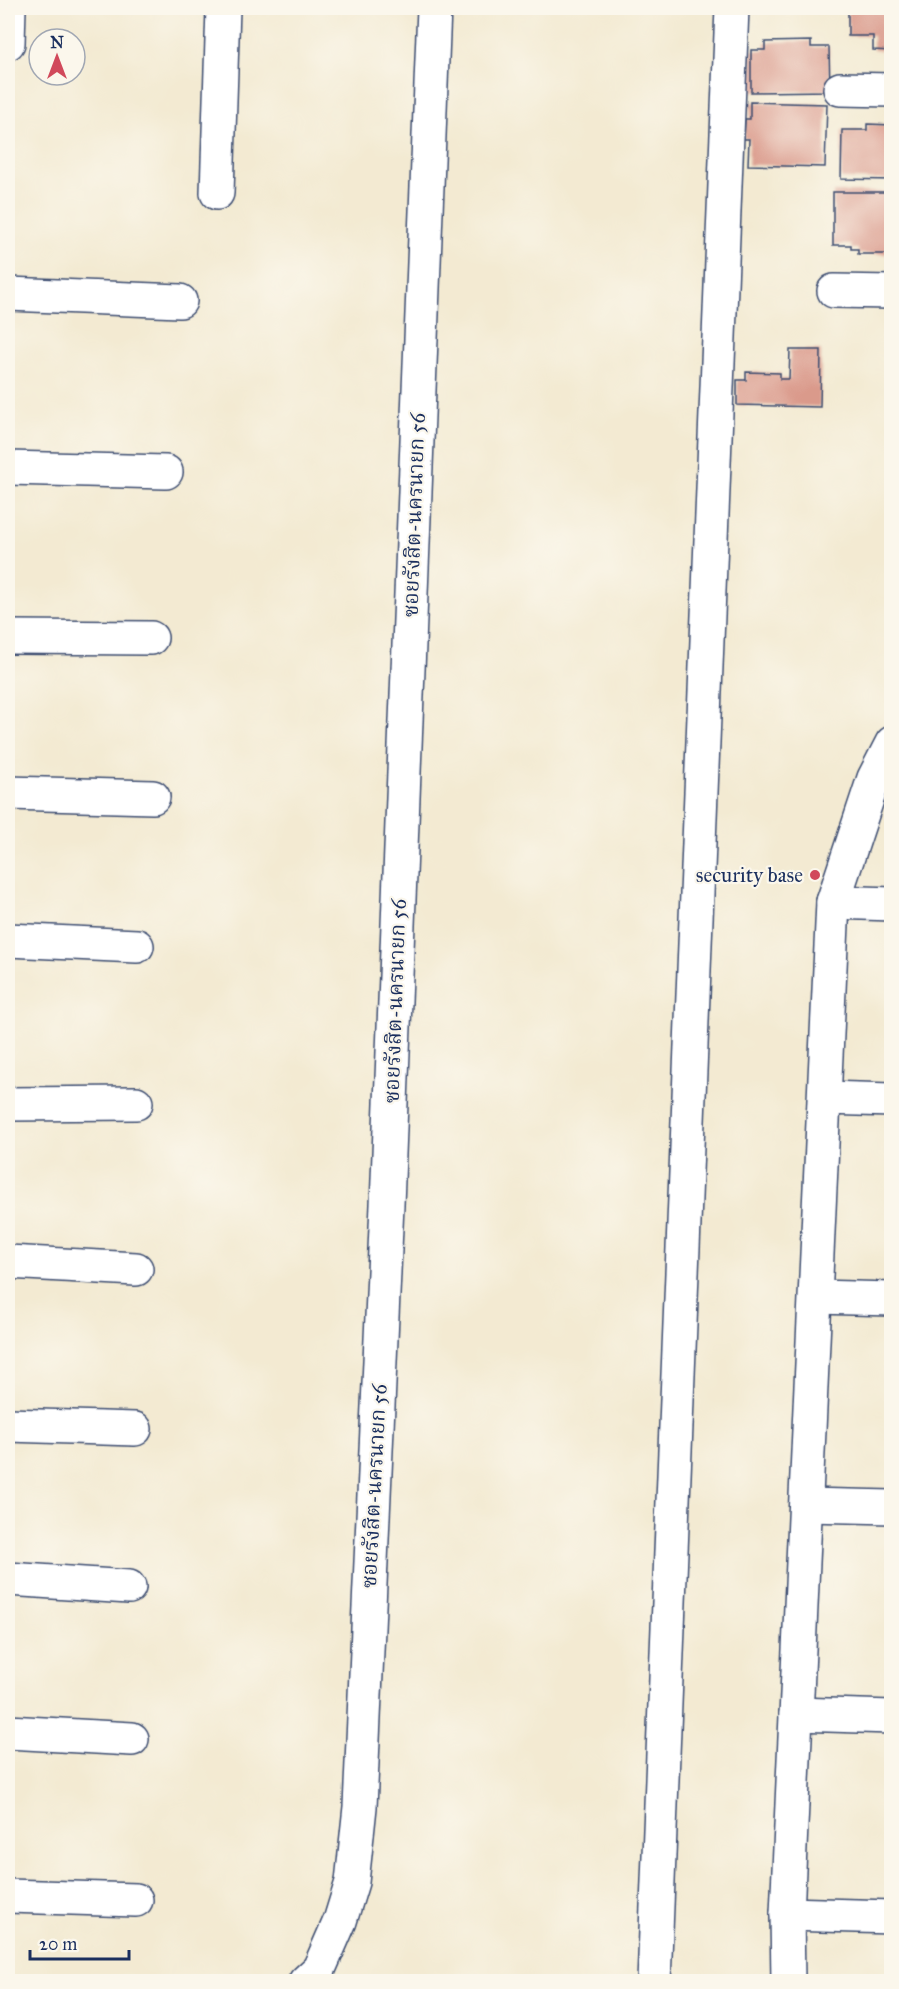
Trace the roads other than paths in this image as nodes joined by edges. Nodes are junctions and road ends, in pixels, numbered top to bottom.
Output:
1 (9, 8) edge
2 (223, 8) edge
3 (434, 8) edge
4 (732, 8) edge
5 (8, 43) edge
6 (840, 89) dead end
7 (891, 90) edge
8 (217, 193) dead end
9 (834, 291) dead end
10 (891, 292) edge
11 (8, 294) edge
12 (180, 301) dead end
13 (8, 468) edge
14 (166, 472) dead end
15 (8, 637) edge
16 (151, 638) dead end
17 (891, 743) edge
18 (8, 793) edge
19 (153, 797) dead end
20 (833, 902) junction
21 (891, 903) edge
22 (8, 940) edge
23 (137, 946) dead end
24 (825, 1098) junction
25 (891, 1100) edge
26 (136, 1103) dead end
27 (8, 1104) edge
28 (8, 1262) edge
29 (136, 1269) dead end
30 (816, 1297) junction
31 (891, 1299) edge
32 (8, 1425) edge
33 (135, 1429) dead end
34 (806, 1505) junction
35 (891, 1507) edge
36 (8, 1579) edge
37 (129, 1587) dead end
38 (796, 1714) junction
39 (891, 1717) edge
40 (8, 1732) edge
41 (132, 1739) dead end
42 (8, 1896) edge
43 (136, 1900) dead end
44 (787, 1914) junction
45 (891, 1917) edge
46 (305, 1982) edge
47 (654, 1982) edge
48 (788, 1982) edge

1 - 5 street
2 - 8 street
3 - 46 street, ซอยรังสิต-นครนายก 56
4 - 47 street
6 - 7 street
9 - 10 street
11 - 12 street
13 - 14 street
15 - 16 street
17 - 20 street
18 - 19 street
20 - 21 street
20 - 24 street
22 - 23 street
24 - 25 street
24 - 30 street
26 - 27 street
28 - 29 street
30 - 31 street
30 - 34 street
32 - 33 street
34 - 35 street
34 - 38 street
36 - 37 street
38 - 39 street
38 - 44 street
40 - 41 street
42 - 43 street
44 - 45 street
44 - 48 street

